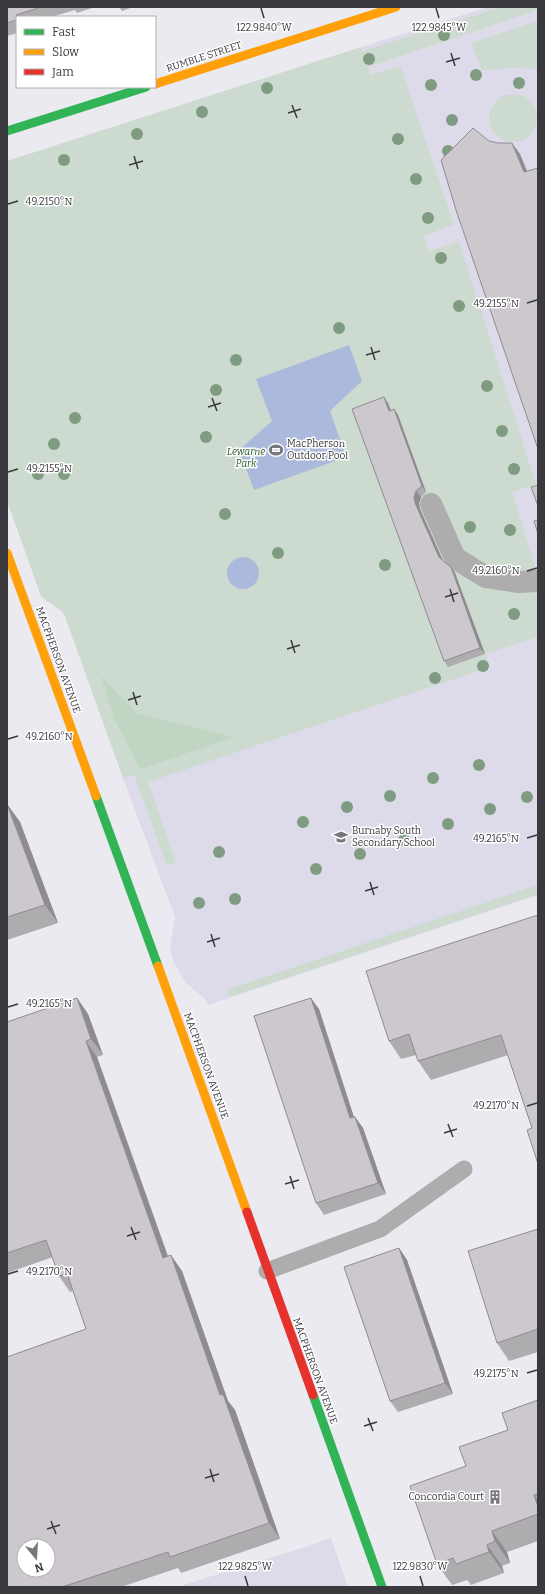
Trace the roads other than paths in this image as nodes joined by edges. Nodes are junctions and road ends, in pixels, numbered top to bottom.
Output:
1 (396, 7) edge
2 (156, 84) edge
3 (143, 88) edge
4 (7, 131) edge
5 (431, 504) dead end
6 (7, 553) edge
7 (538, 580) edge
8 (464, 1168) dead end
9 (267, 1271) junction
10 (382, 1587) edge

1 - 2 street, RUMBLE STREET
3 - 4 street
5 - 7 street
6 - 9 street, MACPHERSON AVENUE
8 - 9 lane
9 - 10 street, MACPHERSON AVENUE

